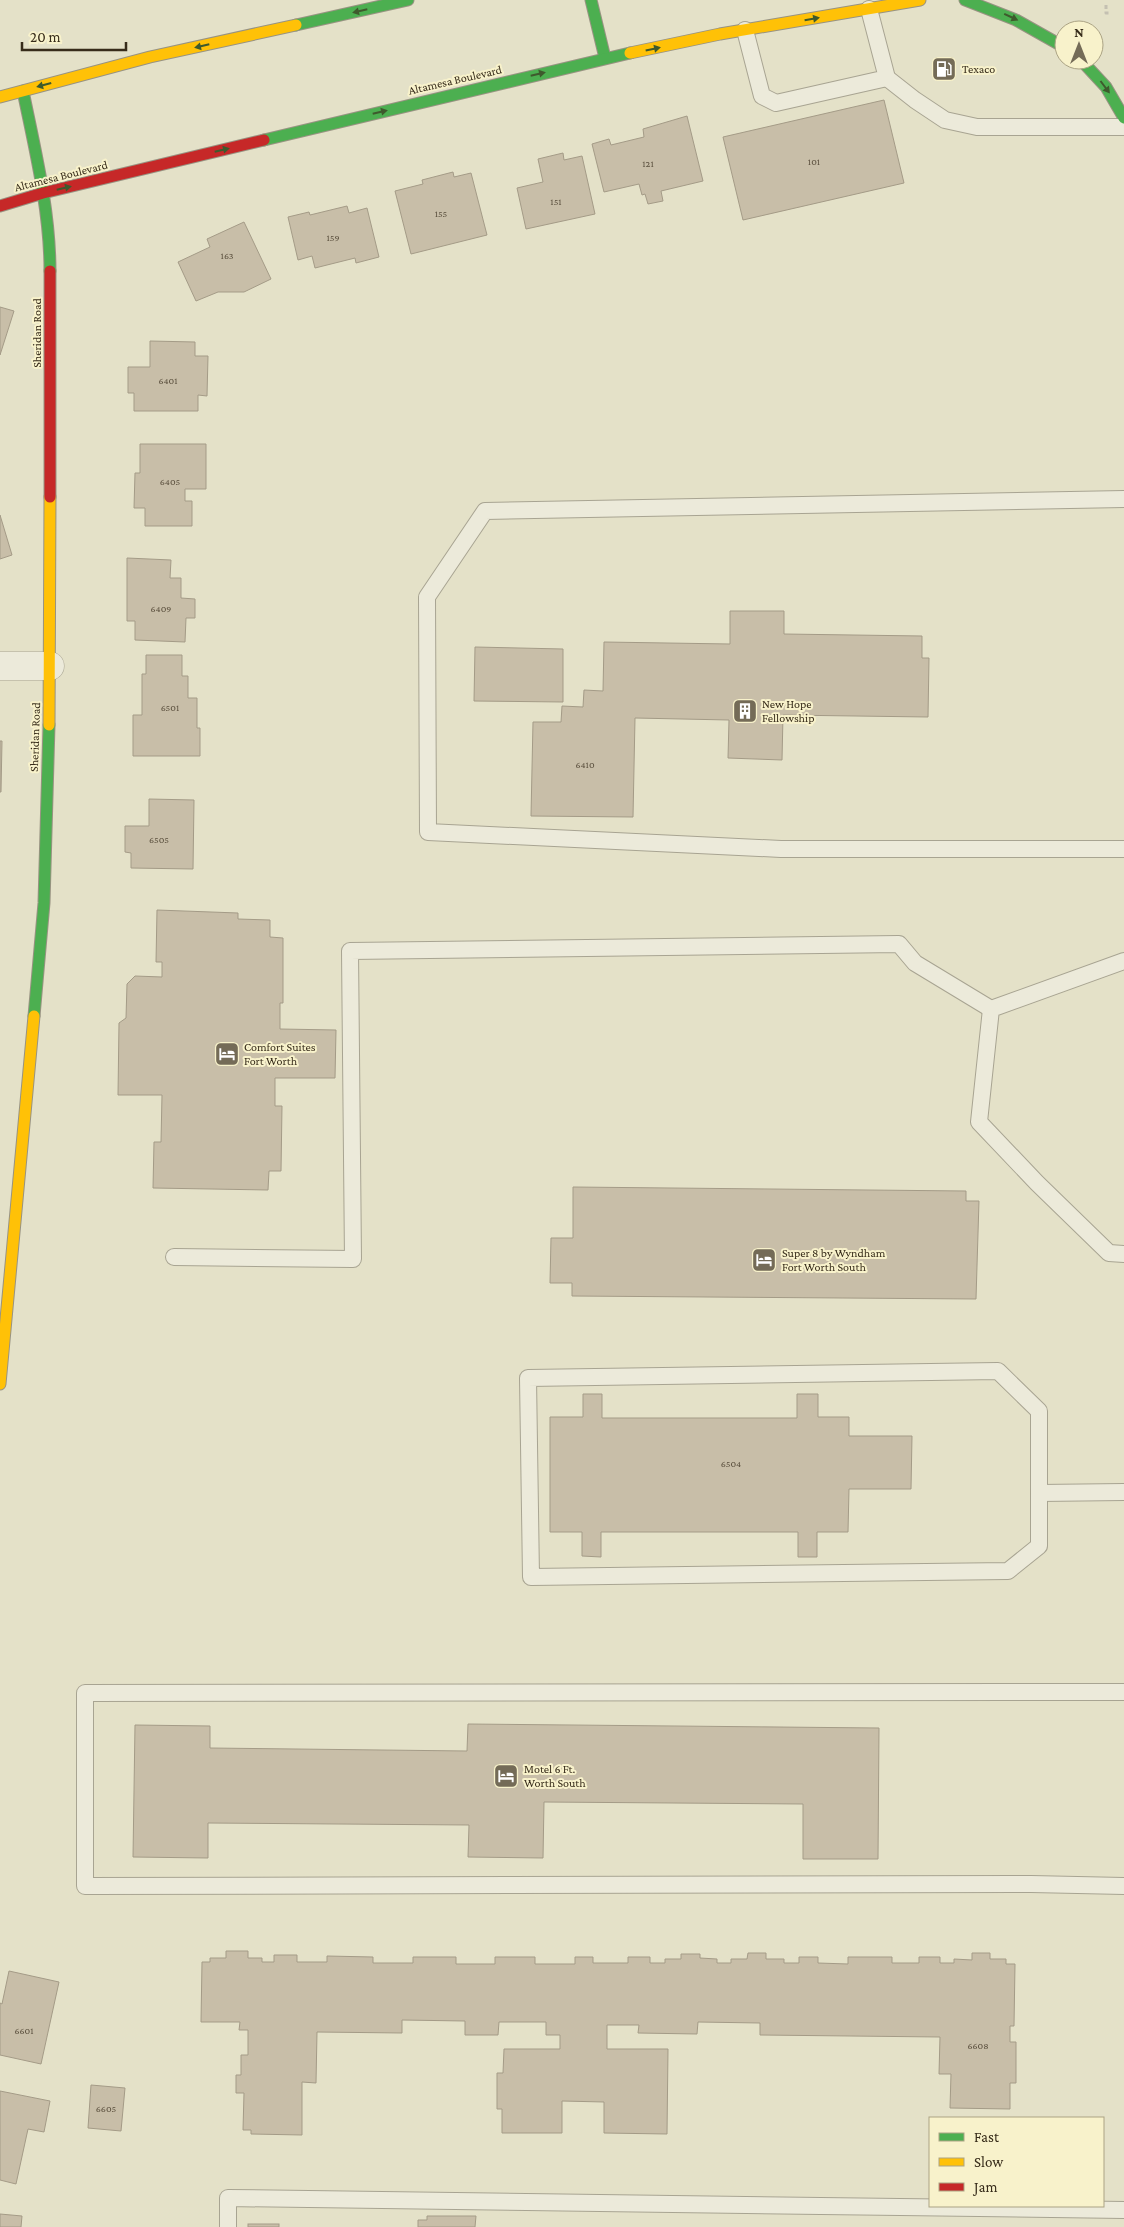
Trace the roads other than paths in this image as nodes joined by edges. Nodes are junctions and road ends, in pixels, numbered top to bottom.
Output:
1 (408, 0) edge
2 (591, 0) edge
3 (920, 0) edge
4 (965, 0) edge
5 (869, 9) junction
6 (745, 30) junction
7 (1054, 41) edge
8 (605, 58) junction
9 (1092, 70) edge
10 (887, 78) junction
11 (23, 91) junction
12 (0, 97) edge
13 (1124, 118) edge
14 (1124, 127) edge
15 (43, 193) junction
16 (0, 206) edge
17 (1124, 499) edge
18 (0, 666) edge
19 (50, 666) junction
20 (1124, 849) edge
21 (1124, 961) edge
22 (991, 1010) junction
23 (1124, 1254) edge
24 (174, 1256) dead end
25 (0, 1384) edge
26 (1124, 1492) edge
27 (1039, 1493) junction
28 (1124, 1692) edge
29 (1124, 1886) edge
30 (1124, 2210) edge
31 (228, 2227) edge

1 -> 11 main road
2 - 8 main road
3 - 5 main road, Altamesa Boulevard
4 -> 7 main road
6 -> 5 main road, Altamesa Boulevard
5 - 10 lane
8 -> 6 main road, Altamesa Boulevard
6 - 10 lane
15 -> 8 main road, Altamesa Boulevard
9 -> 13 main road
10 - 14 lane
11 - 12 main road
11 - 15 main road, Sheridan Road
15 - 16 main road, Altamesa Boulevard
15 - 19 main road, Sheridan Road
17 - 20 lane
18 - 19 street
19 - 25 main road, Sheridan Road
21 - 22 lane
22 - 23 lane
22 - 24 lane
26 - 27 lane
27 - 27 lane
28 - 29 lane
30 - 31 lane

